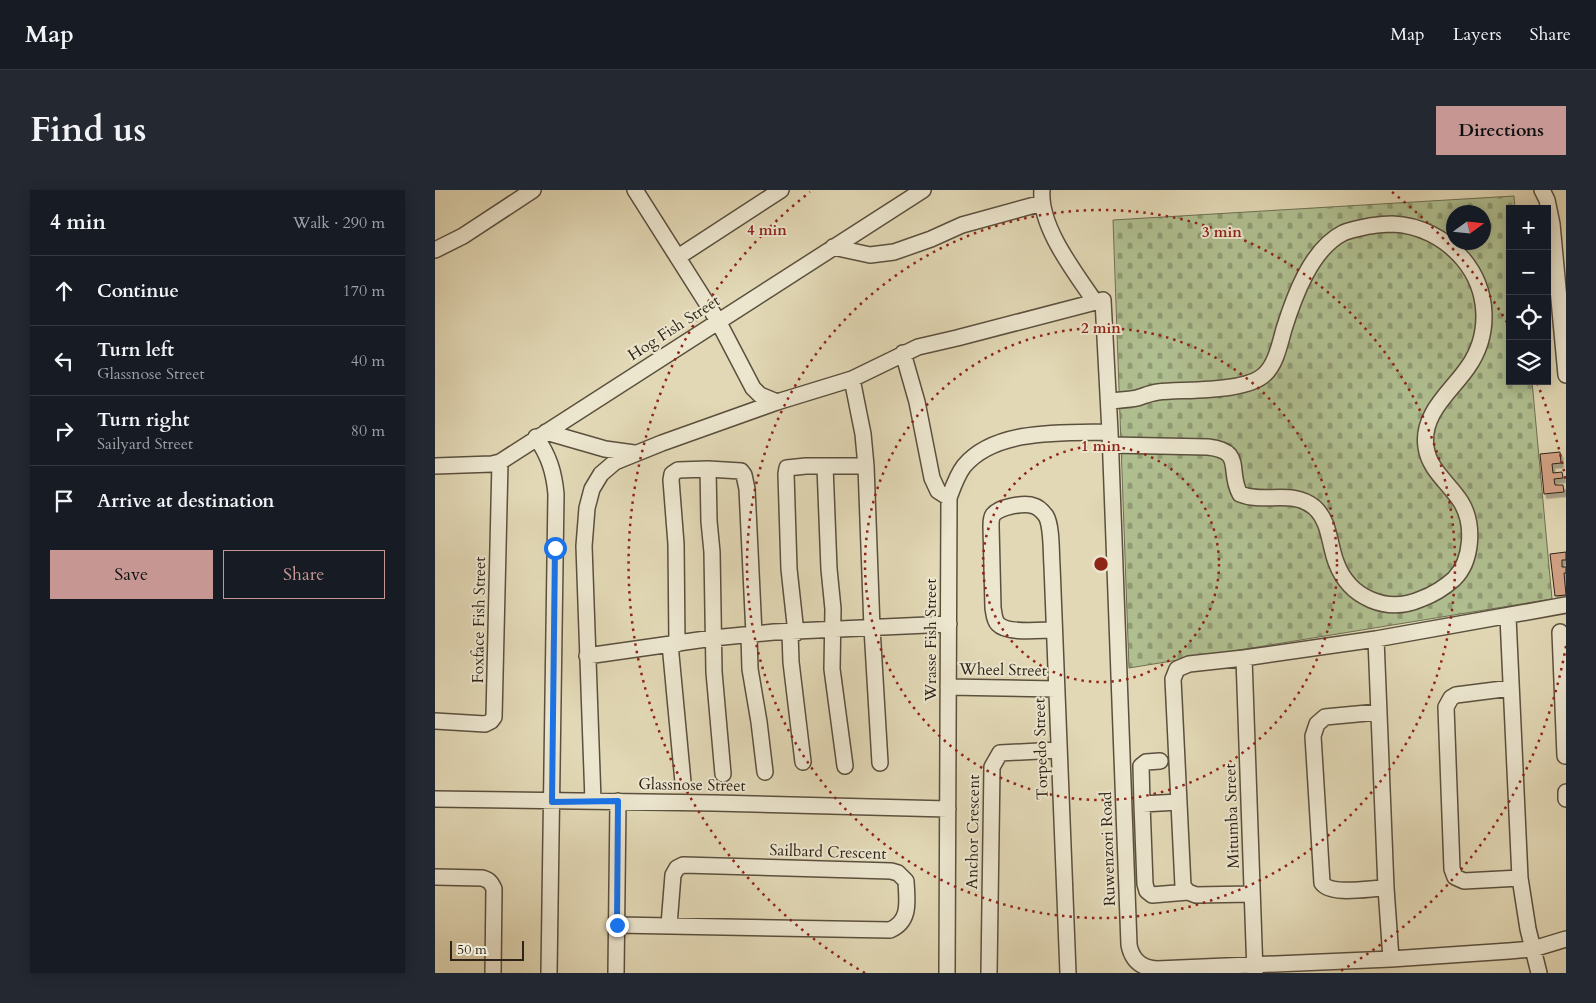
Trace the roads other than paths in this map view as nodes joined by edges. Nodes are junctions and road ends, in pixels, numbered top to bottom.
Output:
1 (533, 190) edge
2 (635, 190) edge
3 (781, 190) edge
4 (923, 190) edge
5 (1542, 190) edge
6 (1042, 197) edge
7 (1561, 247) edge
8 (833, 248) junction
9 (435, 250) edge
10 (678, 256) junction
11 (1099, 301) junction
12 (718, 321) junction
13 (903, 353) junction
14 (1566, 375) edge
15 (852, 379) junction
16 (1109, 401) junction
17 (777, 402) junction
18 (541, 435) junction
19 (1111, 438) junction
20 (637, 453) junction
21 (501, 462) junction
22 (435, 466) edge
23 (825, 466) junction
24 (866, 466) junction
25 (708, 469) junction
26 (949, 498) junction
27 (1566, 605) edge
28 (1508, 617) junction
29 (949, 624) junction
30 (872, 628) junction
31 (833, 630) junction
32 (1053, 630) junction
33 (1560, 632) dead end
34 (793, 633) junction
35 (752, 635) junction
36 (713, 638) junction
37 (1375, 638) junction
38 (674, 644) junction
39 (587, 656) junction
40 (1244, 658) junction
41 (1564, 672) edge
42 (948, 687) junction
43 (1511, 688) junction
44 (1057, 689) junction
45 (1378, 712) junction
46 (435, 720) edge
47 (1058, 750) junction
48 (1565, 756) edge
49 (1160, 761) dead end
50 (803, 762) dead end
51 (880, 763) dead end
52 (845, 766) dead end
53 (765, 772) dead end
54 (723, 774) dead end
55 (683, 782) dead end
56 (1566, 792) edge
57 (435, 799) edge
58 (1566, 799) edge
59 (593, 801) junction
60 (618, 801) junction
61 (552, 802) junction
62 (1179, 802) junction
63 (1142, 804) junction
64 (949, 809) junction
65 (435, 877) edge
66 (1520, 878) junction
67 (1386, 888) junction
68 (1188, 892) junction
69 (1252, 894) junction
70 (617, 925) junction
71 (669, 925) junction
72 (1566, 939) edge
73 (1533, 949) junction
74 (1391, 959) junction
75 (1324, 967) edge
76 (1255, 969) edge
77 (493, 973) edge
78 (549, 973) edge
79 (616, 973) edge
80 (947, 973) edge
81 (989, 973) edge
82 (1068, 973) edge
83 (1539, 973) edge

1 - 9 street
2 - 10 street
3 - 10 street
4 - 8 street, Hog Fish Street
5 - 7 street
6 - 8 street
6 - 11 street
7 - 14 street
8 - 12 street, Hog Fish Street
10 - 12 street
11 - 13 street
11 - 16 street, Ruwenzori Road
12 - 17 street
12 - 18 street, Hog Fish Street
13 - 15 street
13 - 26 street
15 - 17 street
15 - 24 street
16 - 19 street, Ruwenzori Road
16 - 19 street, Wrasse Fish Street
17 - 20 street
18 - 20 street
18 - 21 street, Hog Fish Street
18 - 61 street
19 - 26 street, Wrasse Fish Street
19 - 76 street, Ruwenzori Road
20 - 39 street
21 - 22 street, Hog Fish Street
21 - 46 street, Foxface Fish Street
23 - 24 street
23 - 31 street
23 - 34 street
24 - 30 street
25 - 35 street
25 - 36 street
25 - 38 street
26 - 29 street, Wrasse Fish Street
27 - 28 street
28 - 37 street
28 - 43 street
29 - 30 street
29 - 42 street, Wrasse Fish Street
30 - 31 street
30 - 51 street
31 - 34 street
31 - 52 street
32 - 32 street, Torpedo Street
32 - 44 street, Torpedo Street
33 - 41 street
34 - 35 street
34 - 50 street
35 - 36 street
35 - 53 street
36 - 38 street
36 - 54 street
37 - 40 street
37 - 45 street
38 - 39 street
38 - 55 street
39 - 59 street
40 - 62 street
40 - 69 street, Mitumba Street
41 - 48 street
42 - 44 street, Wheel Street
42 - 64 street, Wrasse Fish Street
43 - 66 street
43 - 66 street
44 - 47 street, Torpedo Street
45 - 67 street
45 - 67 street
47 - 81 street, Anchor Crescent
47 - 82 street, Torpedo Street
49 - 63 street
56 - 58 street
57 - 61 street, Glassnose Street
59 - 60 street, Glassnose Street
59 - 61 street, Glassnose Street
60 - 64 street, Glassnose Street
60 - 70 street
61 - 78 street
62 - 63 street
62 - 68 street
63 - 68 street
64 - 80 street, Wrasse Fish Street
65 - 77 street
66 - 73 street
67 - 74 street
68 - 69 street
69 - 76 street, Mitumba Street
70 - 71 street, Sailbard Crescent
70 - 79 street
71 - 71 street, Sailbard Crescent
72 - 73 street, Ruwenzori Road
73 - 74 street, Ruwenzori Road
73 - 83 street
74 - 75 street, Ruwenzori Road
75 - 76 street, Ruwenzori Road

